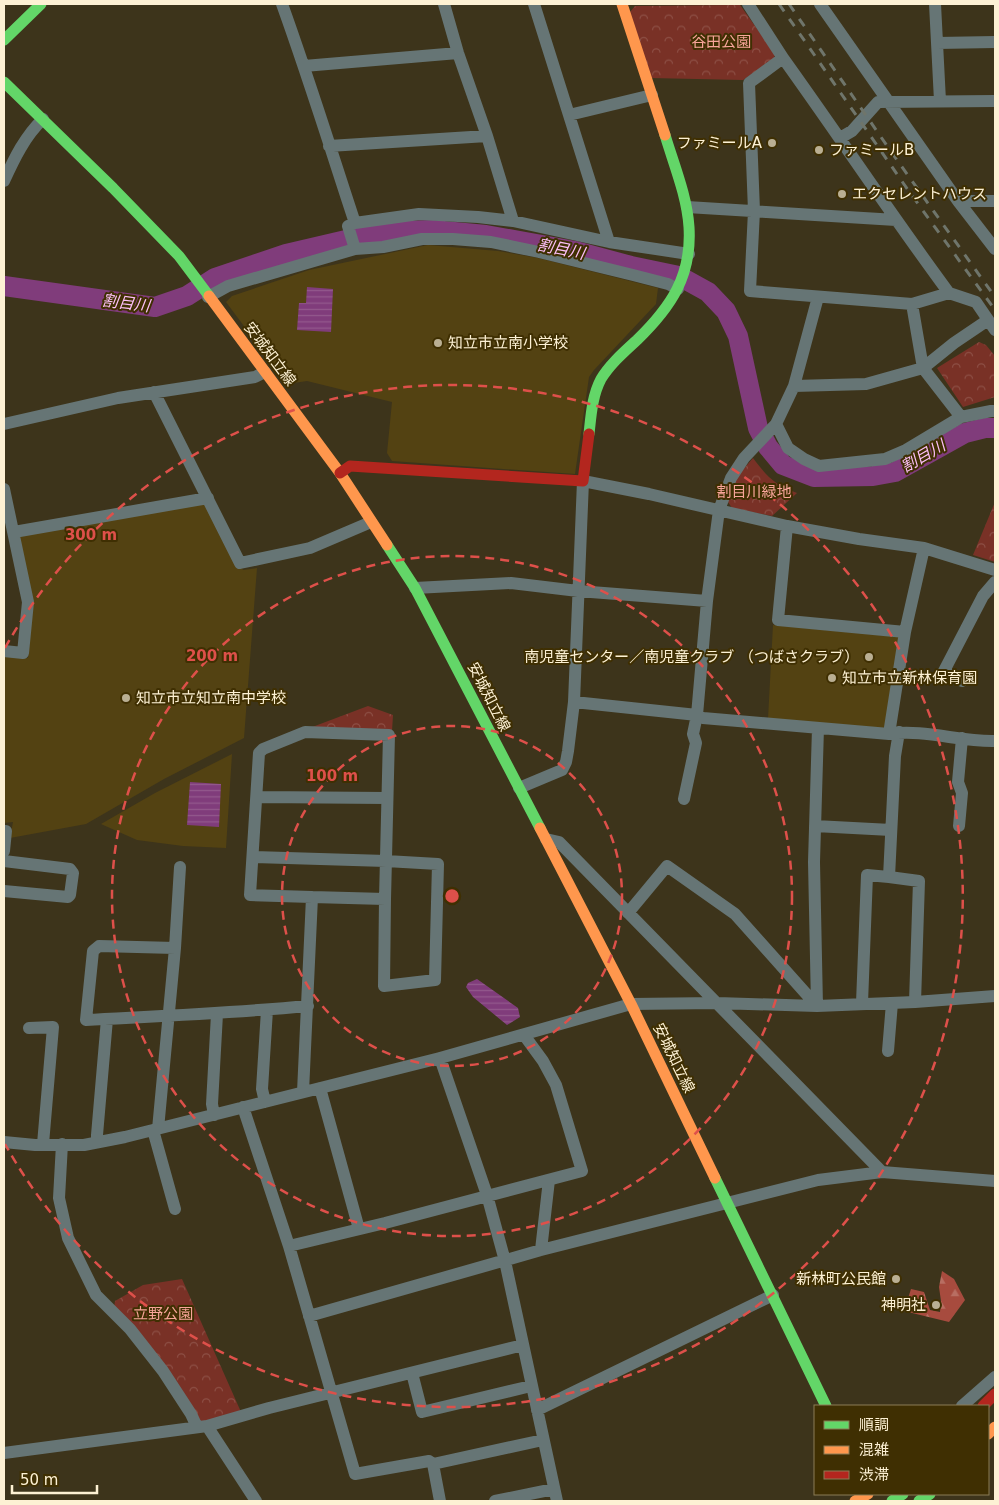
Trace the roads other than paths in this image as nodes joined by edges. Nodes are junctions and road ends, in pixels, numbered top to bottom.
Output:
1 (41, 4) edge
2 (282, 4) edge
3 (444, 4) edge
4 (534, 4) edge
5 (622, 4) edge
6 (748, 4) edge
7 (820, 4) edge
8 (935, 4) edge
9 (4, 40) edge
10 (995, 42) edge
11 (937, 43) junction
12 (458, 54) junction
13 (783, 58) junction
14 (304, 66) junction
15 (4, 82) edge
16 (652, 95) junction
17 (940, 100) junction
18 (995, 101) edge
19 (889, 102) junction
20 (569, 115) junction
21 (43, 119) junction
22 (487, 136) junction
23 (840, 138) junction
24 (329, 146) junction
25 (4, 181) edge
26 (958, 202) junction
27 (995, 202) edge
28 (687, 207) junction
29 (754, 211) junction
30 (896, 220) junction
31 (513, 221) junction
32 (351, 225) junction
33 (609, 242) junction
34 (355, 249) junction
35 (995, 249) edge
36 (689, 254) junction
37 (679, 286) junction
38 (949, 293) junction
39 (208, 297) junction
40 (818, 297) junction
41 (912, 304) junction
42 (992, 325) edge
43 (923, 368) junction
44 (265, 372) junction
45 (794, 386) junction
46 (154, 392) junction
47 (995, 411) edge
48 (961, 418) junction
49 (4, 424) edge
50 (774, 426) junction
51 (340, 473) junction
52 (583, 481) junction
53 (4, 489) edge
54 (208, 498) junction
55 (719, 510) junction
56 (371, 522) junction
57 (787, 526) junction
58 (14, 532) junction
59 (924, 548) junction
60 (995, 570) edge
61 (995, 582) edge
62 (415, 588) junction
63 (578, 591) junction
64 (707, 602) junction
65 (905, 632) junction
66 (4, 651) edge
67 (962, 681) dead end
68 (574, 702) junction
69 (697, 715) junction
70 (818, 728) junction
71 (894, 733) junction
72 (962, 738) junction
73 (995, 741) edge
74 (519, 788) junction
75 (257, 797) junction
76 (387, 798) junction
77 (684, 799) dead end
78 (815, 826) junction
79 (959, 826) dead end
80 (891, 830) junction
81 (4, 832) edge
82 (546, 839) junction
83 (4, 851) edge
84 (252, 857) junction
85 (4, 861) edge
86 (386, 861) junction
87 (180, 867) dead end
88 (888, 877) junction
89 (4, 891) edge
90 (312, 897) junction
91 (385, 899) junction
92 (628, 913) junction
93 (175, 948) junction
94 (995, 996) edge
95 (915, 1002) junction
96 (717, 1003) junction
97 (862, 1003) junction
98 (892, 1003) junction
99 (631, 1004) junction
100 (308, 1006) junction
101 (817, 1006) junction
102 (267, 1010) junction
103 (217, 1014) junction
104 (168, 1016) junction
105 (107, 1019) junction
106 (29, 1028) dead end
107 (524, 1035) junction
108 (888, 1051) dead end
109 (440, 1058) junction
110 (320, 1088) junction
111 (303, 1092) junction
112 (265, 1102) junction
113 (243, 1107) junction
114 (214, 1115) junction
115 (155, 1129) junction
116 (4, 1142) edge
117 (98, 1142) junction
118 (43, 1144) junction
119 (62, 1144) junction
120 (882, 1172) junction
121 (549, 1180) junction
122 (995, 1181) edge
123 (487, 1195) junction
124 (728, 1203) junction
125 (175, 1209) dead end
126 (358, 1229) junction
127 (289, 1246) junction
128 (540, 1250) junction
129 (505, 1261) junction
130 (773, 1296) junction
131 (309, 1316) junction
132 (523, 1345) junction
133 (412, 1373) junction
134 (995, 1377) edge
135 (531, 1386) junction
136 (330, 1393) junction
137 (995, 1394) edge
138 (826, 1405) edge
139 (963, 1405) edge
140 (984, 1405) edge
141 (537, 1410) junction
142 (202, 1426) junction
143 (543, 1440) junction
144 (4, 1452) edge
145 (433, 1464) junction
146 (556, 1495) edge
147 (872, 1498) edge
148 (256, 1501) edge
149 (440, 1501) edge
150 (495, 1501) edge
151 (855, 1501) edge

1 - 9 main road
2 - 14 street
3 - 12 street
4 - 20 street
5 - 16 main road
6 - 13 street
7 - 19 street
8 - 11 street
10 - 11 street
11 - 17 street
12 - 14 street
12 - 22 street
13 - 23 street
13 - 29 street
14 - 24 street
15 - 21 main road, 安城知立線
16 - 20 street
16 - 28 main road
17 - 18 street
17 - 19 street
19 - 23 street
19 - 26 street
20 - 33 street
21 - 25 street
21 - 39 main road, 安城知立線
22 - 24 street
22 - 31 street
23 - 30 street
24 - 32 street
26 - 27 street
26 - 35 street
28 - 29 street
28 - 36 main road
29 - 30 street
29 - 40 street
30 - 38 street
31 - 32 street
31 - 33 street
32 - 34 street
33 - 36 street
34 - 37 street
34 - 39 street
36 - 37 main road
37 - 52 main road
38 - 41 street
38 - 42 street
39 - 44 main road, 安城知立線
40 - 41 street
40 - 45 street
41 - 43 street
42 - 43 street
43 - 45 street
43 - 48 street
44 - 46 street
44 - 51 main road, 安城知立線
45 - 50 street
46 - 49 street
46 - 54 street
47 - 48 street
48 - 50 street
50 - 55 street
51 - 52 main road
51 - 56 main road, 安城知立線
52 - 55 street
52 - 63 street
53 - 58 street
54 - 56 street
54 - 58 street
55 - 57 street
55 - 64 street
56 - 62 main road, 安城知立線
57 - 59 street
57 - 65 street
58 - 66 street
59 - 60 street
59 - 65 street
61 - 67 street
62 - 63 street
62 - 74 main road, 安城知立線
63 - 64 street
63 - 68 street
64 - 69 street
65 - 71 street
68 - 69 street
68 - 74 street
69 - 70 street
69 - 77 street
70 - 71 street
70 - 78 street
71 - 72 street
71 - 80 street
72 - 73 street
72 - 79 street
74 - 82 main road, 安城知立線
75 - 76 street
75 - 76 street
75 - 84 street
76 - 86 street
78 - 80 street
78 - 101 street
80 - 88 street
81 - 83 street
82 - 92 street
82 - 99 main road, 安城知立線
84 - 86 street
84 - 90 street
85 - 89 street
86 - 91 street
86 - 91 street
87 - 93 street
88 - 95 street
88 - 97 street
90 - 91 street
90 - 100 street
92 - 96 street
92 - 101 street
93 - 104 street
93 - 105 street
94 - 95 street
95 - 98 street
96 - 99 street
96 - 101 street
96 - 120 street
97 - 98 street
97 - 101 street
98 - 108 street
99 - 107 street
99 - 124 main road, 安城知立線
100 - 102 street
100 - 111 street
102 - 103 street
102 - 112 street
103 - 104 street
103 - 114 street
104 - 105 street
104 - 115 street
105 - 117 street
106 - 118 street
107 - 109 street
107 - 121 street
109 - 110 street
109 - 123 street
110 - 111 street
110 - 126 street
111 - 112 street
112 - 113 street
113 - 114 street
113 - 127 street
114 - 115 street
115 - 117 street
115 - 125 street
116 - 118 street
117 - 119 street
118 - 119 street
119 - 142 street
120 - 122 street
120 - 124 street
121 - 123 street
121 - 128 street
123 - 126 street
123 - 129 street
124 - 128 street
124 - 130 main road, 安城知立線
126 - 127 street
127 - 131 street
128 - 129 street
129 - 131 street
129 - 132 street
130 - 138 main road, 安城知立線
130 - 141 street
131 - 136 street
132 - 133 street
132 - 135 street
133 - 135 street
133 - 136 street
134 - 139 street
135 - 141 street
136 - 142 street
136 - 145 street
137 - 140 main road
141 - 143 street
142 - 144 street
142 - 148 street
143 - 145 street
143 - 146 street
145 - 149 street
146 - 150 street
147 - 151 main road

